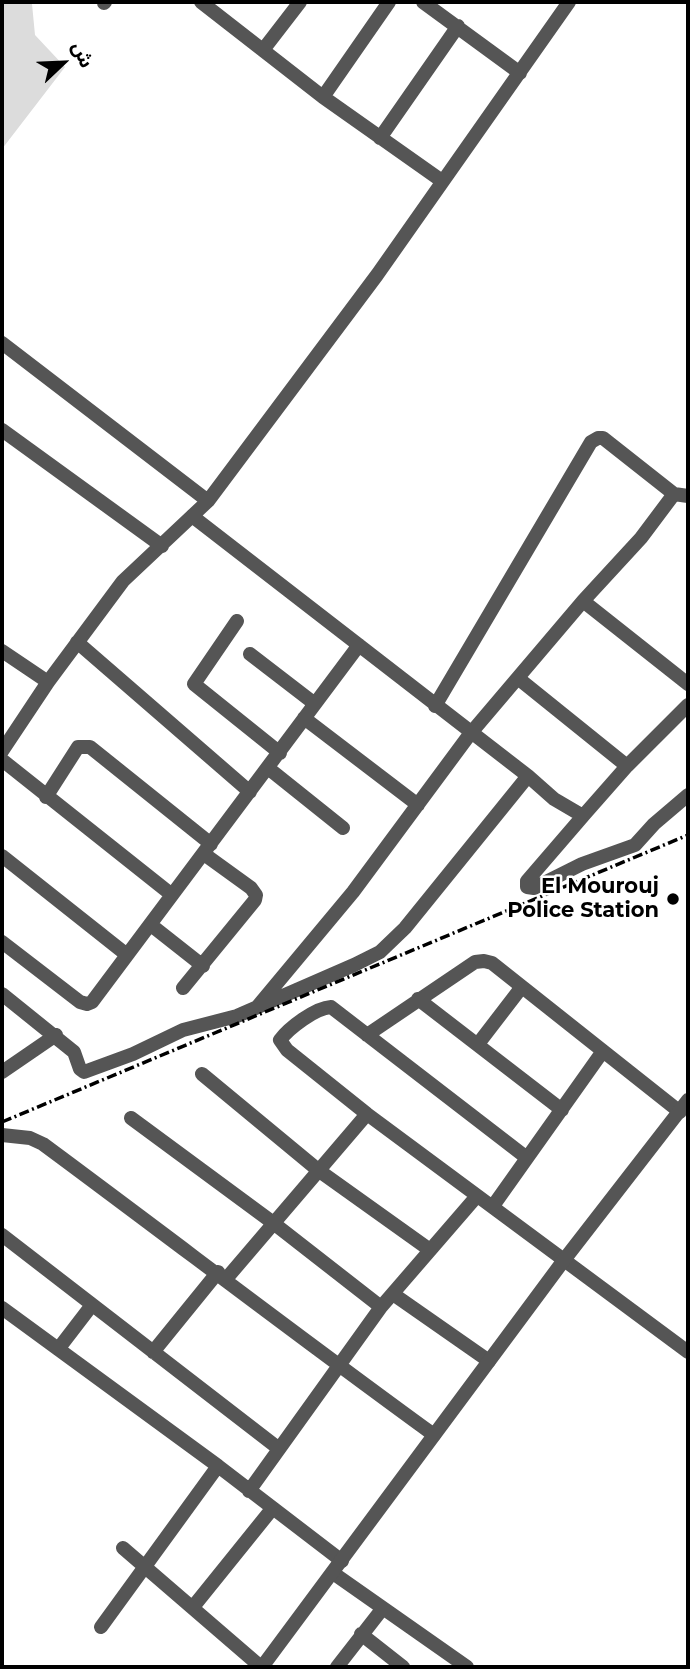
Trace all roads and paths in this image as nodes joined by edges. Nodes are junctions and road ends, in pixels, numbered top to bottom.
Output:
1 (300, 2) edge
2 (389, 2) edge
3 (423, 2) edge
4 (569, 2) edge
5 (206, 3) edge
6 (458, 26) junction
7 (263, 50) junction
8 (520, 73) junction
9 (323, 97) junction
10 (380, 138) junction
11 (442, 181) junction
12 (2, 343) edge
13 (2, 429) edge
14 (681, 495) edge
15 (208, 501) junction
16 (192, 516) junction
17 (162, 546) junction
18 (583, 601) junction
19 (237, 621) dead end
20 (78, 642) junction
21 (359, 645) junction
22 (2, 651) edge
23 (250, 654) dead end
24 (519, 679) junction
25 (48, 682) junction
26 (688, 684) edge
27 (314, 704) junction
28 (688, 705) edge
29 (435, 706) junction
30 (304, 718) junction
31 (471, 734) junction
32 (4, 742) edge
33 (280, 753) junction
34 (2, 760) edge
35 (627, 766) junction
36 (268, 768) junction
37 (528, 776) junction
38 (250, 792) junction
39 (688, 795) edge
40 (46, 797) junction
41 (418, 806) junction
42 (583, 816) junction
43 (343, 828) dead end
44 (208, 849) junction
45 (2, 856) edge
46 (172, 895) junction
47 (151, 925) junction
48 (2, 942) edge
49 (127, 955) junction
50 (203, 966) junction
51 (183, 988) dead end
52 (521, 988) junction
53 (2, 994) edge
54 (418, 999) junction
55 (256, 1008) junction
56 (57, 1035) junction
57 (367, 1035) junction
58 (478, 1044) junction
59 (603, 1051) junction
60 (2, 1072) edge
61 (202, 1074) dead end
62 (684, 1106) edge
63 (562, 1110) junction
64 (367, 1114) junction
65 (131, 1118) dead end
66 (2, 1135) edge
67 (527, 1158) junction
68 (318, 1170) junction
69 (477, 1196) junction
70 (493, 1206) junction
71 (272, 1222) junction
72 (2, 1235) edge
73 (430, 1250) junction
74 (564, 1260) junction
75 (222, 1276) junction
76 (393, 1294) junction
77 (92, 1305) junction
78 (381, 1307) junction
79 (2, 1308) edge
80 (59, 1348) junction
81 (153, 1352) junction
82 (688, 1352) edge
83 (489, 1361) junction
84 (339, 1366) junction
85 (435, 1435) junction
86 (278, 1448) junction
87 (218, 1466) junction
88 (249, 1490) junction
89 (272, 1509) junction
90 (123, 1548) dead end
91 (145, 1567) junction
92 (337, 1567) junction
93 (193, 1607) junction
94 (383, 1608) junction
95 (101, 1627) dead end
96 (361, 1634) junction
97 (261, 1667) edge
98 (337, 1667) edge
99 (402, 1667) edge
100 (467, 1667) edge

1 - 7 street
2 - 9 street
3 - 6 street
4 - 8 street
5 - 7 street
6 - 8 street
6 - 10 street
7 - 9 street
8 - 11 street
9 - 10 street
10 - 11 street
11 - 15 street
12 - 15 street
13 - 17 street
14 - 18 street
14 - 29 street
15 - 16 street
16 - 17 street
16 - 21 street
17 - 20 street
18 - 24 street
18 - 26 street
19 - 33 street
20 - 25 street
20 - 38 street
21 - 27 street
21 - 29 street
22 - 25 street
23 - 27 street
24 - 31 street
24 - 35 street
25 - 32 street
27 - 30 street
28 - 35 street
29 - 31 street
30 - 33 street
30 - 41 street
31 - 37 street
31 - 41 street
33 - 36 street
34 - 40 street
35 - 42 street
36 - 38 street
36 - 43 street
37 - 42 street
37 - 55 street
38 - 44 street
39 - 42 street
40 - 44 street
40 - 46 street
41 - 55 street
44 - 46 street
44 - 50 street
45 - 49 street
46 - 47 street
47 - 49 street
47 - 50 street
48 - 49 street
50 - 51 street
52 - 54 street
52 - 58 street
52 - 59 street
53 - 56 street
54 - 57 street
54 - 58 street
55 - 56 street
56 - 60 street
57 - 64 street
57 - 67 street
58 - 63 street
59 - 62 street
59 - 63 street
61 - 68 street
62 - 74 street
63 - 67 street
64 - 68 street
64 - 69 street
65 - 71 street
66 - 75 street
67 - 70 street
68 - 71 street
68 - 73 street
69 - 70 street
69 - 73 street
70 - 74 street
71 - 75 street
71 - 78 street
72 - 77 street
73 - 76 street
74 - 82 street
74 - 83 street
75 - 81 street
75 - 84 street
76 - 78 street
76 - 83 street
77 - 80 street
77 - 81 street
78 - 84 street
79 - 80 street
80 - 87 street
81 - 86 street
83 - 85 street
84 - 85 street
84 - 86 street
85 - 92 street
86 - 88 street
87 - 88 street
87 - 91 street
88 - 89 street
89 - 92 street
89 - 93 street
90 - 91 street
91 - 93 street
91 - 95 street
92 - 94 street
92 - 97 street
93 - 97 street
94 - 96 street
94 - 100 street
96 - 98 street
96 - 99 street

